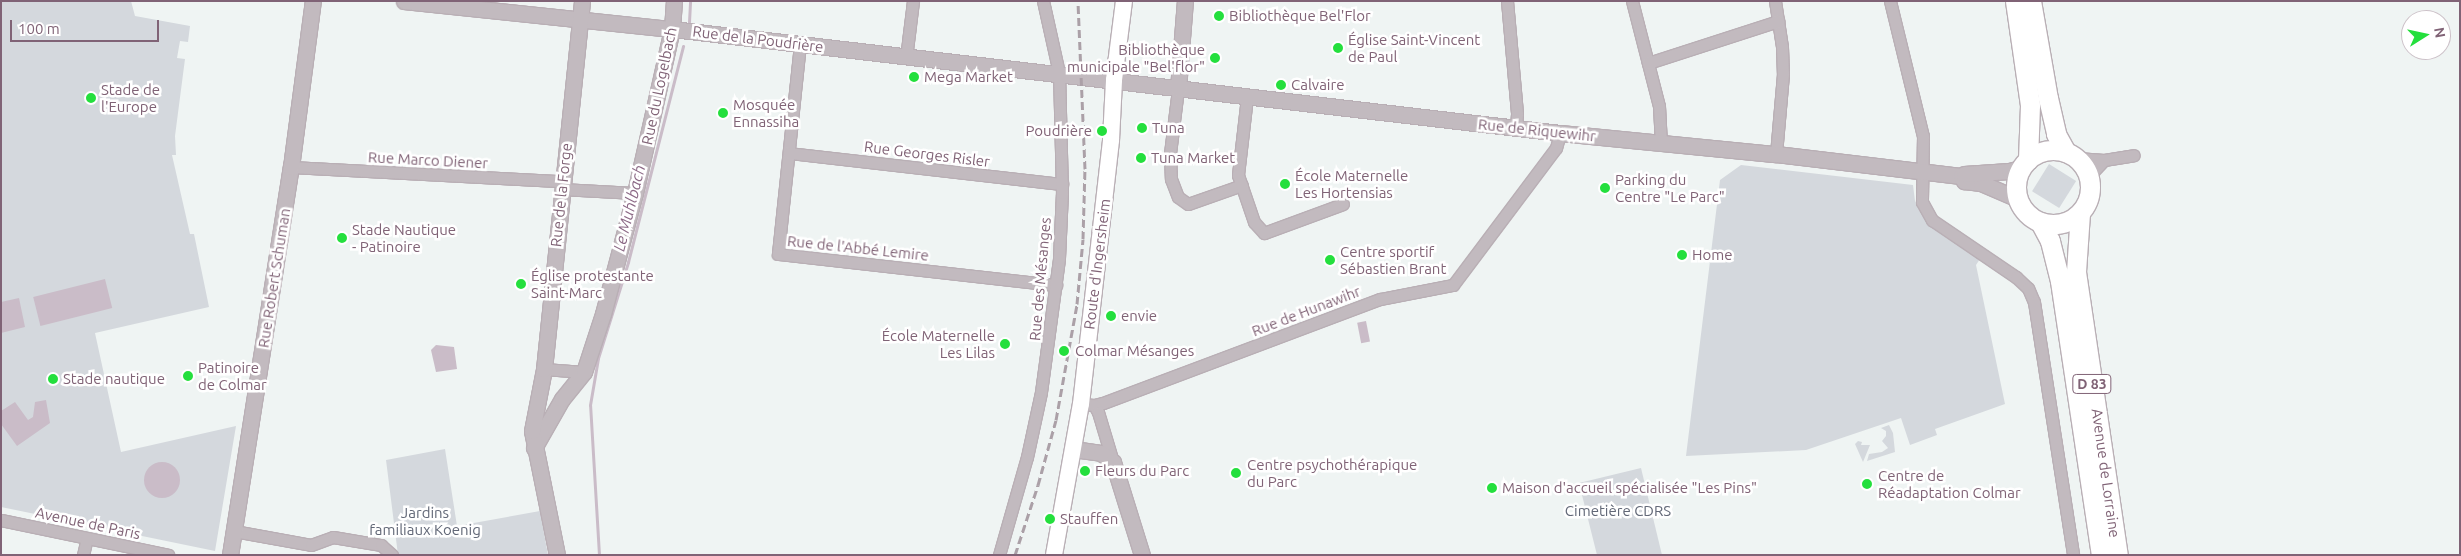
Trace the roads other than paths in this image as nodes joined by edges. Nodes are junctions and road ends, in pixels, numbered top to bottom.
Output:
1 (314, 1) edge
2 (404, 1) edge
3 (582, 1) edge
4 (674, 1) edge
5 (913, 1) edge
6 (1043, 1) edge
7 (1124, 1) edge
8 (1185, 1) edge
9 (1507, 1) edge
10 (1632, 1) edge
11 (1775, 1) edge
12 (1890, 1) edge
13 (2015, 1) edge
14 (2031, 1) edge
15 (580, 20) junction
16 (1778, 20) junction
17 (672, 29) junction
18 (800, 44) junction
19 (906, 58) junction
20 (1648, 63) junction
21 (1059, 73) junction
22 (1114, 80) junction
23 (1178, 89) junction
24 (1247, 97) junction
25 (1516, 128) junction
26 (1560, 133) junction
27 (1662, 143) junction
28 (790, 153) junction
29 (1776, 154) junction
30 (2071, 155) junction
31 (2134, 155) dead end
32 (2104, 160) junction
33 (2025, 164) junction
34 (292, 167) junction
35 (1922, 172) junction
36 (1961, 176) junction
37 (2089, 176) junction
38 (1062, 184) junction
39 (562, 185) junction
40 (1242, 185) junction
41 (635, 193) junction
42 (2018, 198) junction
43 (1343, 204) dead end
44 (2080, 213) junction
45 (2040, 222) junction
46 (1056, 285) junction
47 (544, 368) junction
48 (584, 372) junction
49 (1088, 404) junction
50 (534, 448) junction
51 (1073, 449) junction
52 (1113, 462) junction
53 (1, 520) edge
54 (234, 531) junction
55 (87, 538) junction
56 (84, 555) edge
57 (168, 555) edge
58 (230, 555) edge
59 (392, 555) edge
60 (557, 555) edge
61 (999, 555) edge
62 (1054, 555) edge
63 (1142, 555) edge
64 (2073, 555) edge
65 (2101, 555) edge
66 (2118, 555) edge

1 - 34 street, Rue Robert Schuman
2 - 15 street, Rue de la Poudrière
3 - 15 street, Rue de la Forge
4 - 17 street, Rue du Logelbach
5 - 19 street
6 - 21 street, Rue des Mésanges
7 - 22 main road, Route d'Ingersheim
8 - 23 street
9 - 25 street
10 - 20 street
11 - 16 street
12 - 35 street
13 - 33 main road
14 - 30 main road
15 - 17 street, Rue de la Poudrière
15 - 39 street, Rue de la Forge
16 - 20 street
16 - 29 street
17 - 18 street, Rue de la Poudrière
17 - 41 street, Rue du Logelbach
18 - 19 street, Rue de la Poudrière
18 - 28 street, Rue de l'Abbé Lemire
19 - 21 street, Rue de la Poudrière
20 - 27 street
21 - 22 street, Rue de la Poudrière
21 - 38 street, Rue des Mésanges
22 - 23 street, Rue de Riquewihr
22 - 49 main road, Route d'Ingersheim
23 - 24 street, Rue de Riquewihr
23 - 40 street
24 - 25 street, Rue de Riquewihr
24 - 40 street
25 - 26 street, Rue de Riquewihr
26 - 27 street, Rue de Riquewihr
26 - 49 street, Rue de Hunawihr
27 - 29 street, Rue de Riquewihr
28 - 38 street, Rue Georges Risler
28 - 46 street, Rue de l'Abbé Lemire
29 - 35 street, Rue de Riquewihr
30 - 32 street
30 - 33 main road
30 - 37 main road
31 - 32 street
32 - 37 street
33 - 36 street, Rue de Riquewihr
33 - 42 main road
34 - 39 street, Rue Marco Diener
34 - 54 street, Rue Robert Schuman
35 - 36 street, Rue de Riquewihr
35 - 64 street
36 - 42 street, Rue de Riquewihr
37 - 44 main road, Avenue de Lorraine
38 - 46 street, Rue des Mésanges
39 - 41 street, Rue Marco Diener
39 - 47 street, Rue de la Forge
40 - 43 street
41 - 48 street, Rue du Logelbach
42 - 45 main road, Avenue de Lorraine
44 - 45 main road
44 - 66 main road, Avenue de Lorraine / D 83
45 - 65 main road, Avenue de Lorraine / D 83
46 - 61 street, Rue des Mésanges
47 - 48 street
47 - 50 street, Rue de la Forge
48 - 50 street, Rue du Logelbach
49 - 51 main road, Route d'Ingersheim
49 - 52 street
50 - 60 street
51 - 52 street
51 - 62 main road, Route d'Ingersheim
52 - 63 street
53 - 55 street, Avenue de Paris
54 - 58 street, Rue Robert Schuman
54 - 59 street
55 - 56 street
55 - 57 street, Avenue de Paris

